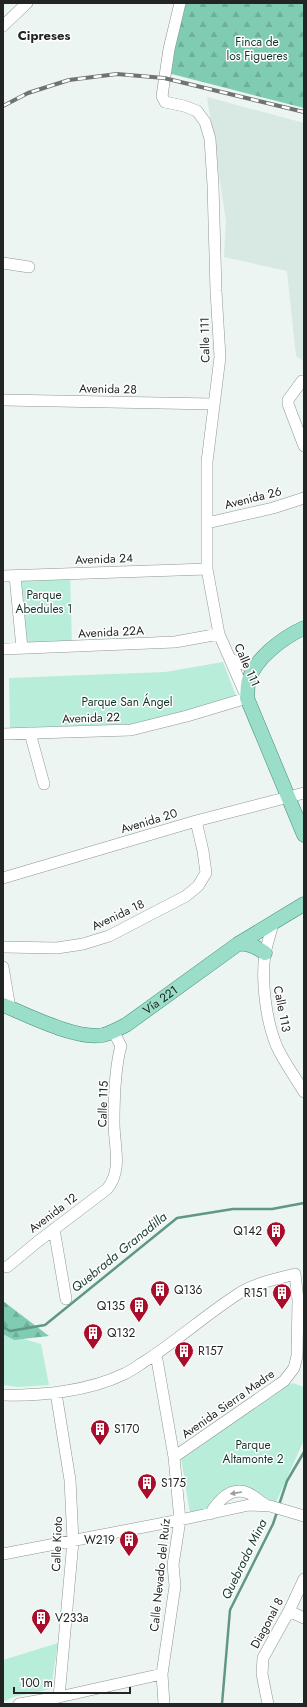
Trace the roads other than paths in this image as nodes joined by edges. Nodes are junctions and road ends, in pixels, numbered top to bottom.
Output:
1 (27, 3) edge
2 (180, 3) edge
3 (3, 24) edge
4 (3, 263) edge
5 (29, 267) dead end
6 (302, 381) dead end
7 (3, 400) edge
8 (213, 404) junction
9 (304, 446) edge
10 (304, 498) edge
11 (207, 523) junction
12 (207, 568) junction
13 (3, 576) edge
14 (15, 576) junction
15 (304, 628) edge
16 (219, 634) junction
17 (22, 648) junction
18 (3, 649) edge
19 (230, 659) junction
20 (254, 668) junction
21 (247, 698) junction
22 (30, 733) junction
23 (3, 734) edge
24 (44, 784) dead end
25 (304, 793) edge
26 (288, 798) junction
27 (196, 820) junction
28 (304, 835) edge
29 (3, 878) edge
30 (304, 904) edge
31 (273, 924) junction
32 (238, 944) junction
33 (3, 947) edge
34 (265, 953) junction
35 (3, 967) edge
36 (7, 1006) edge
37 (113, 1031) junction
38 (304, 1092) edge
39 (115, 1180) joint
40 (54, 1229) junction
41 (7, 1267) dead end
42 (66, 1299) dead end
43 (156, 1354) junction
44 (56, 1393) junction
45 (3, 1395) edge
46 (174, 1456) junction
47 (268, 1506) junction
48 (214, 1513) junction
49 (299, 1514) edge
50 (180, 1520) junction
51 (72, 1541) junction
52 (3, 1554) edge
53 (304, 1579) edge
54 (289, 1611) junction
55 (304, 1618) edge
56 (162, 1674) junction
57 (59, 1697) junction
58 (19, 1704) edge
59 (164, 1704) edge
60 (268, 1704) edge

1 - 3 street
2 - 8 street, Calle 111
4 - 5 street
6 - 9 street
7 - 8 street, Avenida 28
8 - 11 street, Calle 111
10 - 11 street, Avenida 26
11 - 12 street, Calle 111
12 - 14 street, Avenida 24
12 - 16 street, Calle 111
13 - 14 street, Avenida 24
14 - 17 street
15 - 20 main road
16 - 17 street, Avenida 22A
16 - 19 street, Calle 111
17 - 18 street, Avenida 22A
19 - 20 street
19 - 21 street, Calle 111
20 - 21 main road
21 - 22 street, Avenida 22
21 - 26 main road
22 - 23 street, Avenida 22
22 - 24 street
25 - 26 street, Avenida 20
26 - 27 street, Avenida 20
26 - 28 main road
27 - 29 street, Avenida 20
27 - 33 street, Avenida 18
30 - 31 main road, Vía 221
31 - 32 main road, Vía 221
31 - 34 street, Calle 113
32 - 34 main road
32 - 37 main road, Vía 221
34 - 38 street, Calle 113
35 - 36 street
36 - 37 main road, Vía 221
37 - 39 street, Calle 115
39 - 40 street, Avenida 12
40 - 41 street, Avenida 12
40 - 42 street
43 - 44 street
43 - 46 street, Calle Nevado del Ruíz
43 - 46 street, Avenida Sierra Madre
44 - 45 street
44 - 51 street, Calle Kioto
46 - 50 street, Calle Nevado del Ruíz
47 - 48 street
47 -> 48 street
47 - 49 street
48 - 50 street
50 - 51 street
50 - 56 street, Calle Nevado del Ruíz
51 - 52 street
51 - 57 street, Calle Kioto
53 - 54 street, Diagonal 8
54 - 55 street
54 - 60 street, Diagonal 8
56 - 57 street
56 - 59 street, Calle Nevado del Ruíz
57 - 58 street

